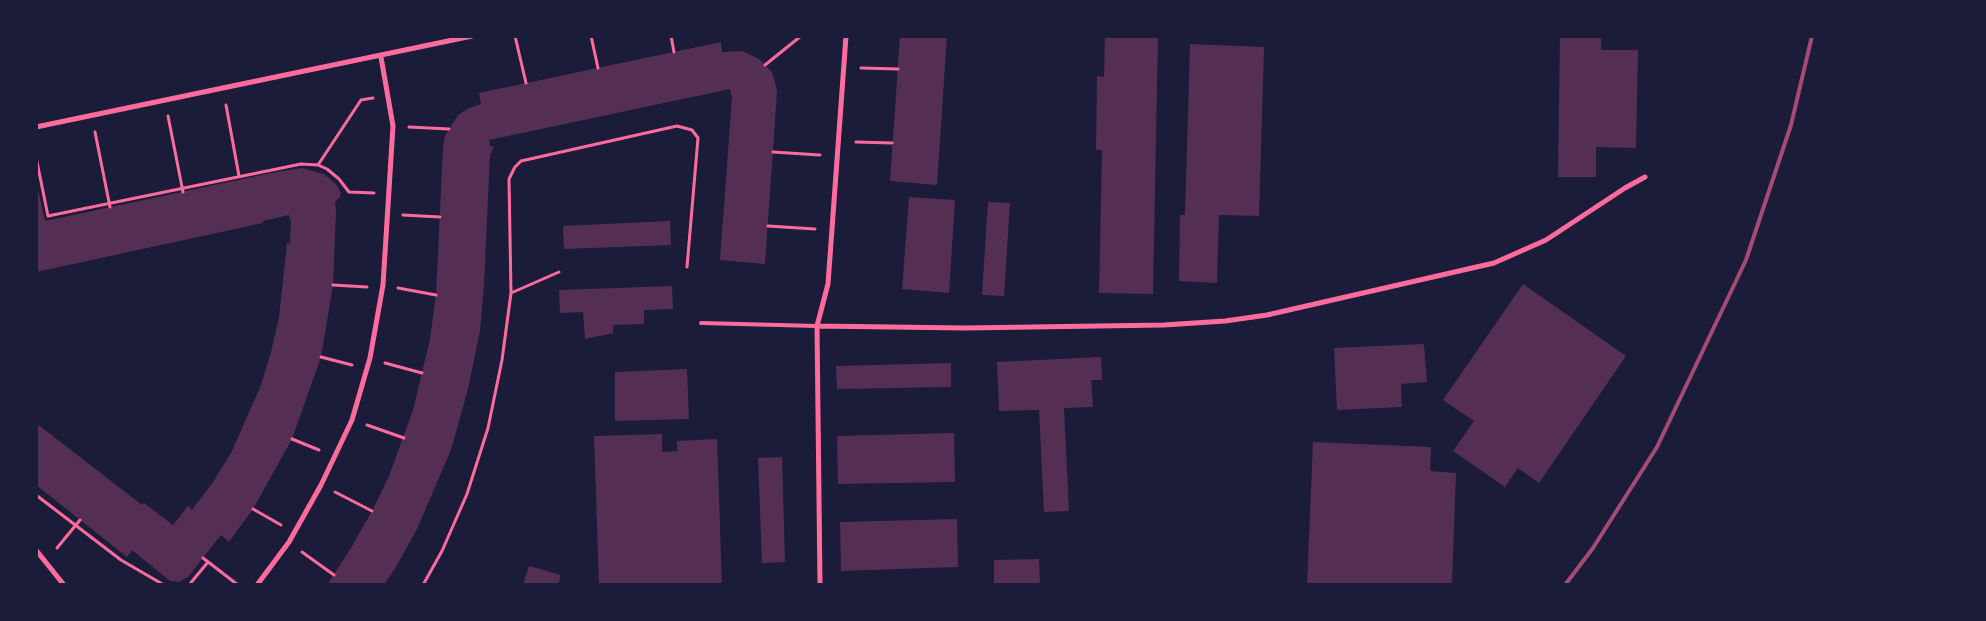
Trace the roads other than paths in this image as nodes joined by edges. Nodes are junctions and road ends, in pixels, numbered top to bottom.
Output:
1 (472, 36) edge
2 (846, 36) edge
3 (380, 57) junction
4 (36, 127) edge
5 (1645, 177) dead end
6 (701, 323) dead end
7 (817, 326) junction
8 (36, 550) edge
9 (64, 585) edge
10 (257, 585) edge
11 (820, 585) edge

1 - 3 street
2 - 7 street
3 - 4 street
3 - 10 street
5 - 7 street
6 - 7 lane
7 - 11 street
8 - 9 street

